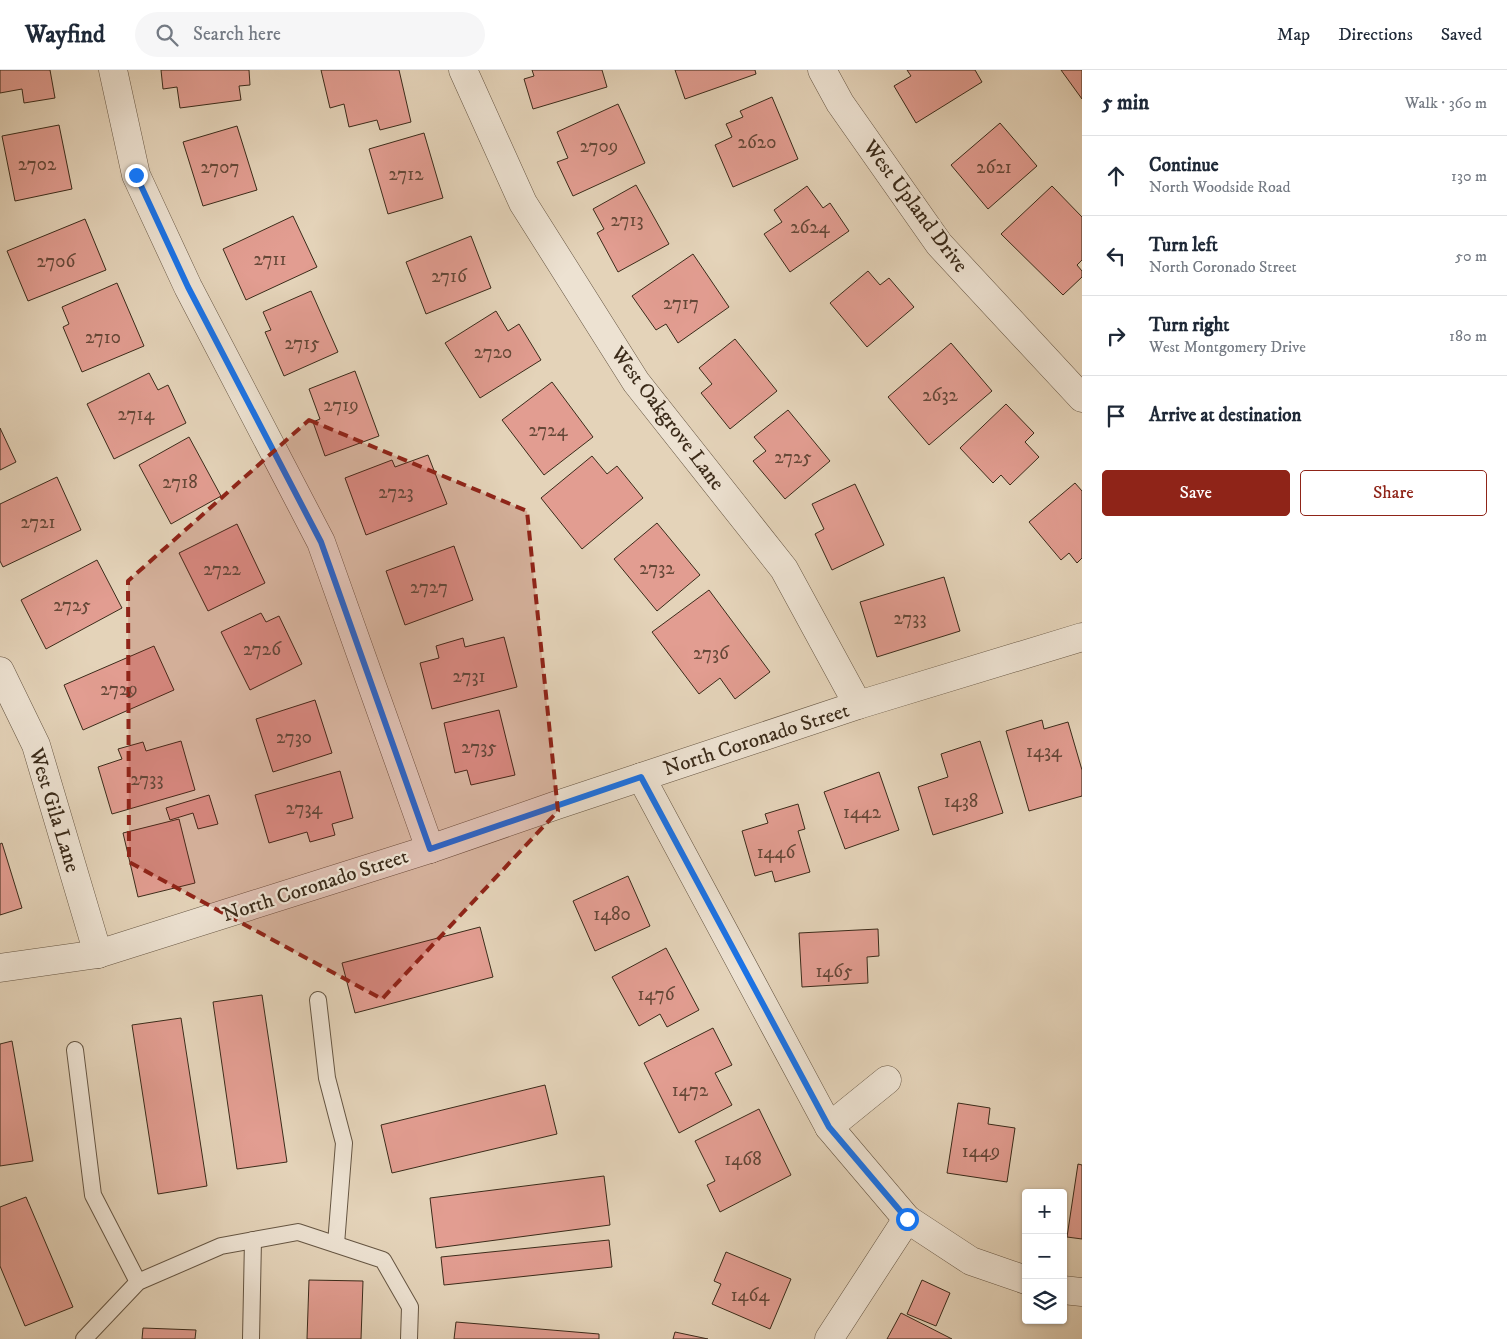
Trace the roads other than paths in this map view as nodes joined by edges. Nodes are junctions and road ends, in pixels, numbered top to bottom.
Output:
1 (113, 70) edge
2 (463, 70) edge
3 (822, 70) edge
4 (1082, 398) edge
5 (1082, 637) edge
6 (0, 671) edge
7 (858, 706) junction
8 (641, 777) junction
9 (430, 849) junction
10 (98, 954) junction
11 (0, 968) edge
12 (318, 1000) dead end
13 (75, 1050) dead end
14 (887, 1080) dead end
15 (829, 1127) junction
16 (907, 1219) junction
17 (253, 1240) junction
18 (336, 1244) junction
19 (1023, 1279) edge
20 (138, 1282) junction
21 (1067, 1290) edge
22 (1082, 1292) edge
23 (84, 1339) edge
24 (251, 1339) edge
25 (409, 1339) edge
26 (829, 1339) edge

1 - 9 street
2 - 7 street, West Oakgrove Lane
3 - 4 street, West Upland Drive
5 - 7 street, North Coronado Street
6 - 10 street, West Gila Lane
7 - 8 street, North Coronado Street
8 - 9 street, North Coronado Street
8 - 15 street
9 - 10 street, North Coronado Street
10 - 11 street, North Coronado Street
12 - 18 lane
13 - 20 lane
14 - 15 street
15 - 16 street
16 - 19 street
16 - 26 street
17 - 18 lane
17 - 20 lane
17 - 24 lane
18 - 25 lane
20 - 23 lane
21 - 22 street

